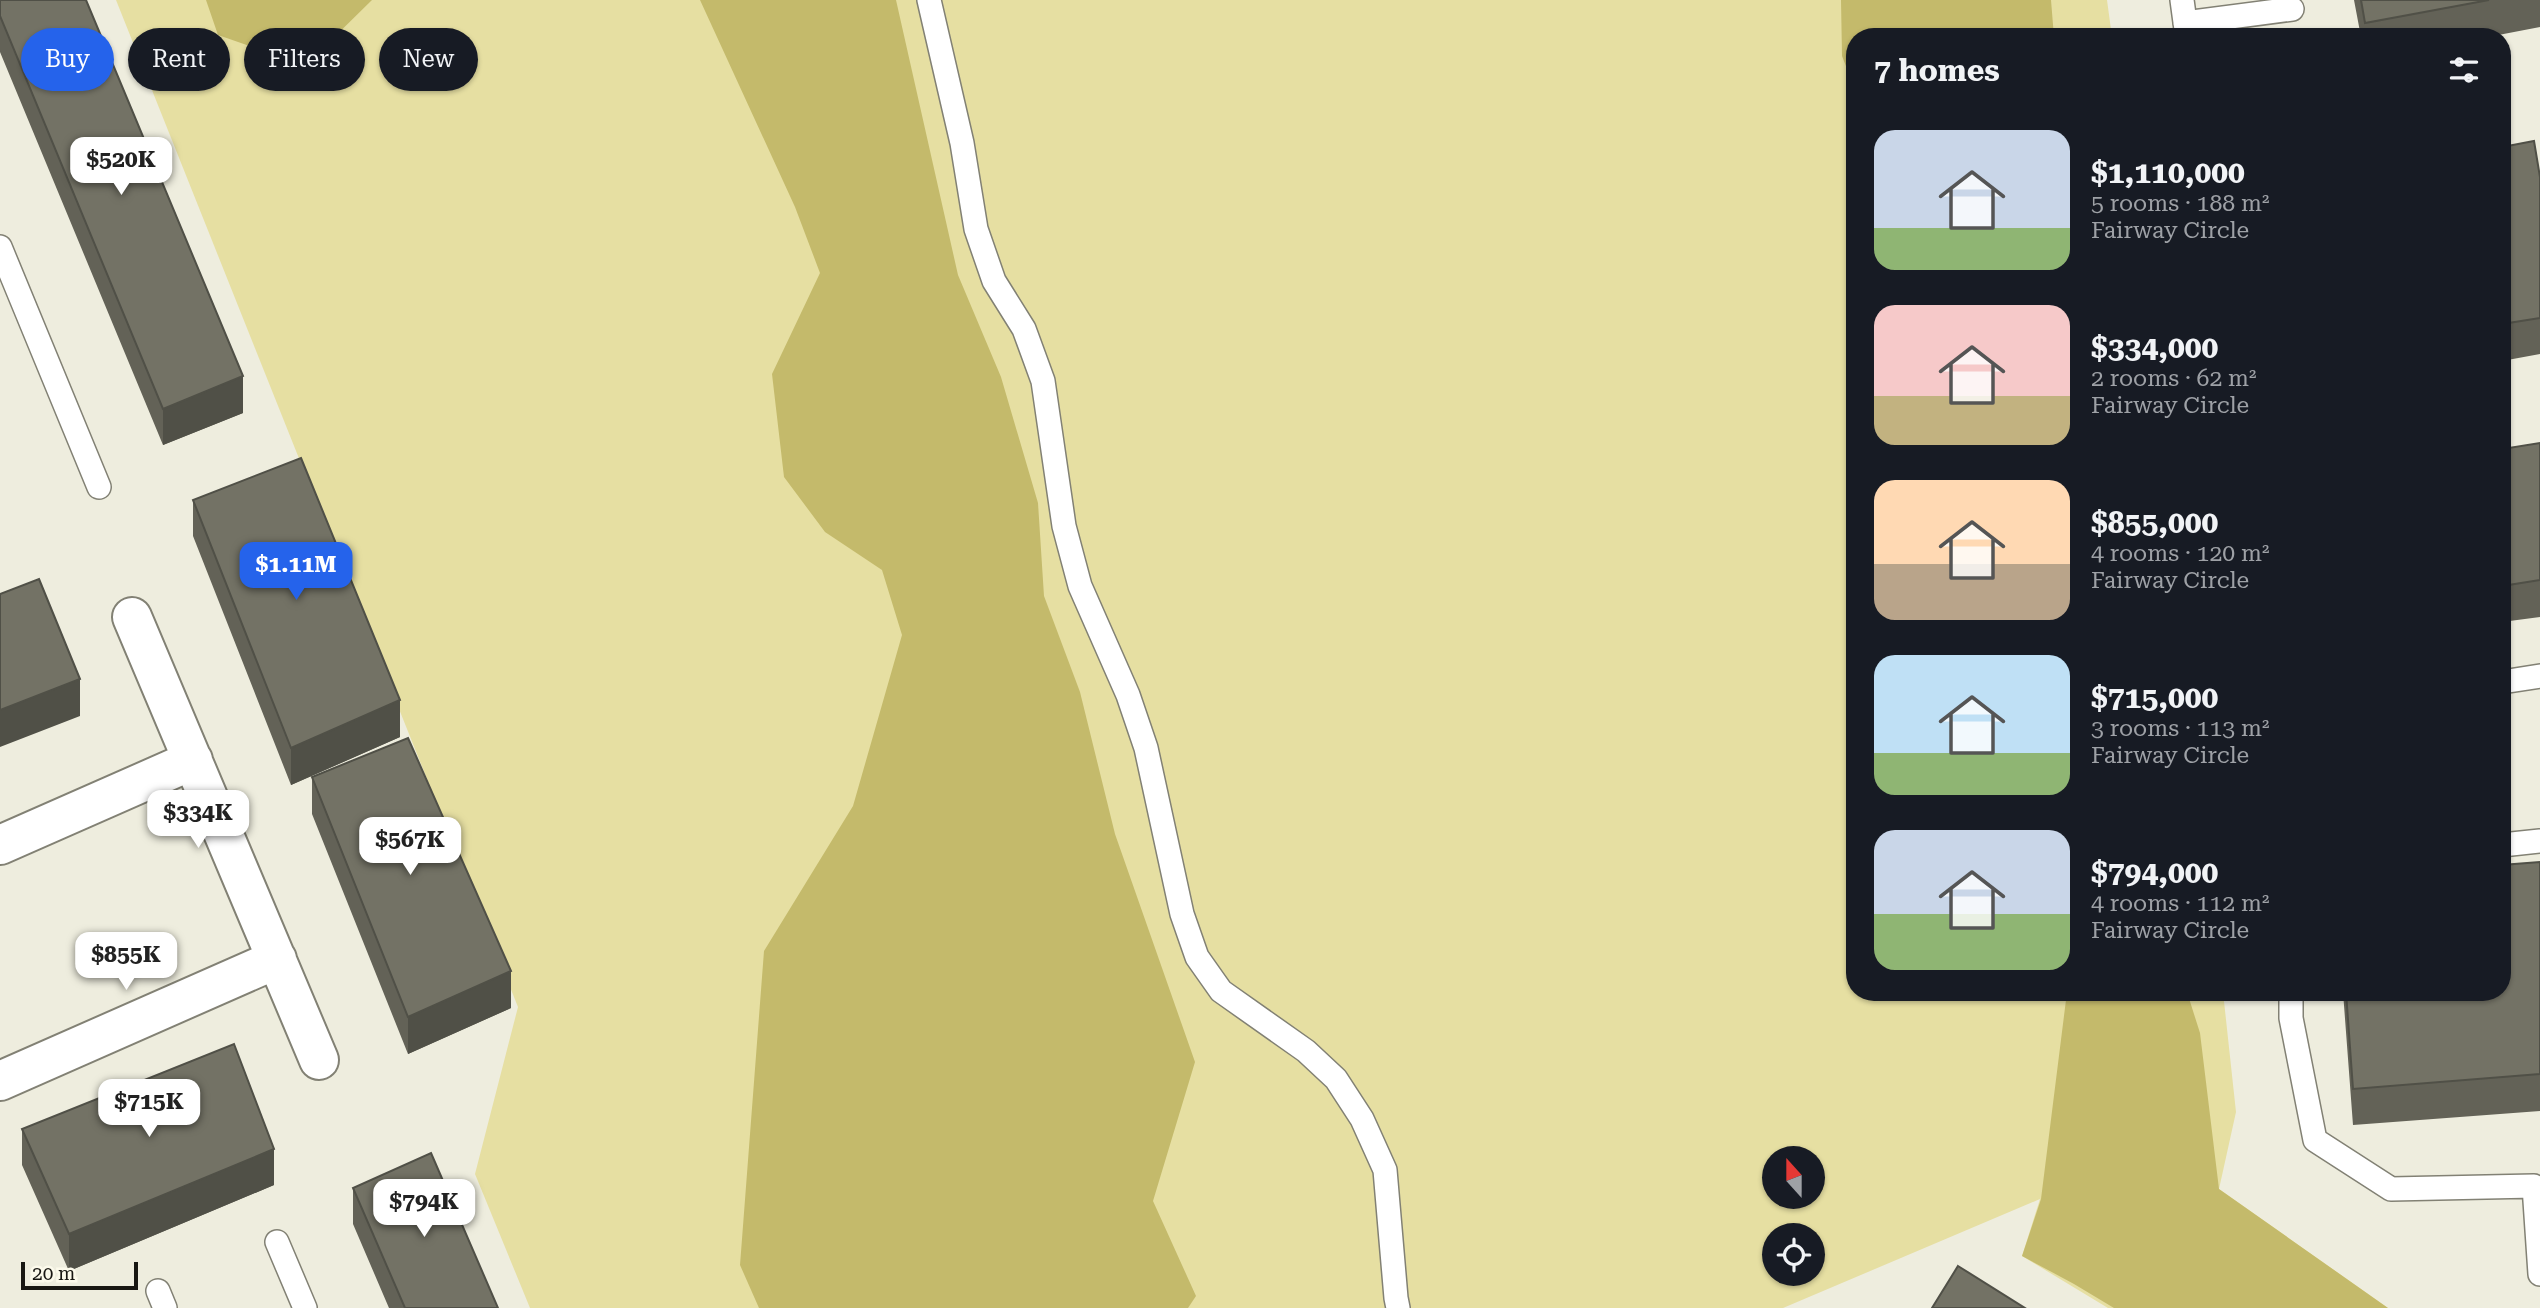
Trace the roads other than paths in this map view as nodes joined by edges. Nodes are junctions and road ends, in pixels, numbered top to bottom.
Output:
1 (929, 0) edge
2 (2292, 9) dead end
3 (2185, 20) edge
4 (0, 247) edge
5 (99, 487) dead end
6 (132, 617) dead end
7 (2540, 676) edge
8 (2511, 681) edge
9 (192, 761) junction
10 (2540, 842) edge
11 (2511, 844) edge
12 (0, 845) edge
13 (277, 959) junction
14 (2291, 1001) edge
15 (319, 1060) dead end
16 (0, 1081) edge
17 (277, 1242) dead end
18 (2540, 1274) edge
19 (305, 1308) edge
20 (1398, 1308) edge

1 - 20 lane
2 - 3 lane
4 - 5 lane
6 - 9 street
7 - 8 lane
9 - 12 street
9 - 13 street
10 - 11 lane
13 - 15 street
13 - 16 street
14 - 18 lane
17 - 19 lane

